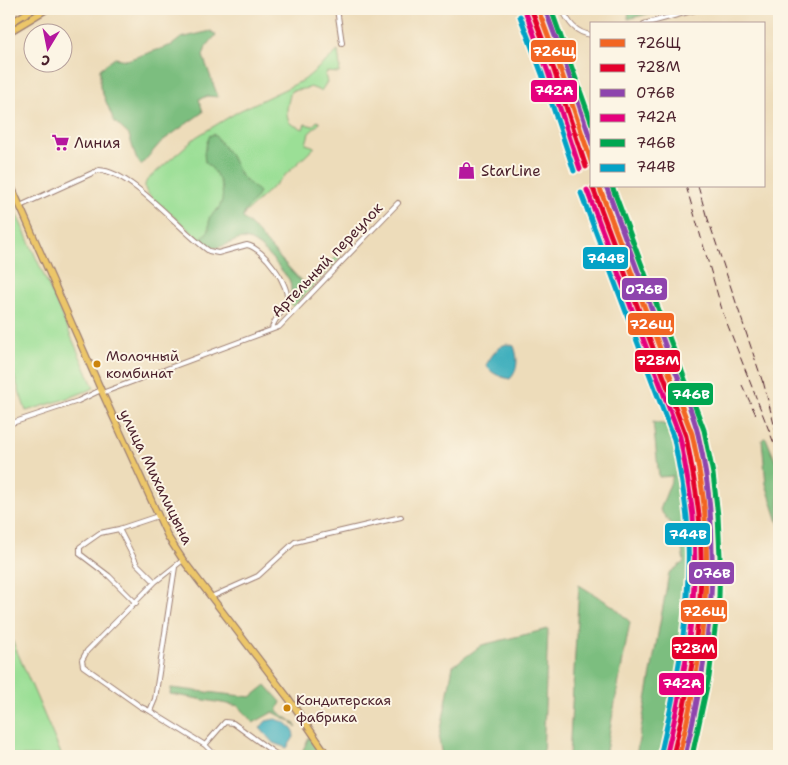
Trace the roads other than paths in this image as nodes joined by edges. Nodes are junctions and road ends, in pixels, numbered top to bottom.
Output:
1 (33, 9) edge
2 (47, 9) edge
3 (337, 9) edge
4 (562, 9) edge
5 (699, 9) edge
6 (651, 22) edge
7 (9, 24) edge
8 (9, 32) edge
9 (590, 34) edge
10 (342, 43) dead end
11 (9, 181) edge
12 (398, 203) dead end
13 (20, 206) junction
14 (272, 329) junction
15 (101, 391) junction
16 (9, 424) edge
17 (158, 516) junction
18 (401, 517) dead end
19 (119, 529) junction
20 (183, 560) junction
21 (174, 567) junction
22 (155, 582) junction
23 (211, 597) junction
24 (136, 603) junction
25 (150, 711) junction
26 (205, 745) junction
27 (216, 756) edge
28 (280, 756) edge
29 (328, 756) edge

1 - 7 main road
2 - 8 main road
3 - 10 street
4 - 9 street
5 - 6 street
11 - 13 main road, улица Михалицына
12 - 14 street, Артельный переулок
13 - 14 street
13 - 15 main road, улица Михалицына
14 - 15 street, Артельный переулок
15 - 16 street, Артельный переулок
15 - 17 main road, улица Михалицына
17 - 19 street
17 - 20 main road, улица Михалицына
18 - 23 street
19 - 22 street
19 - 24 street
20 - 21 street
20 - 23 main road, улица Михалицына
21 - 22 street
21 - 25 street
22 - 24 street
23 - 29 main road, улица Михалицына
24 - 25 street
25 - 26 street
26 - 27 street
26 - 28 street

